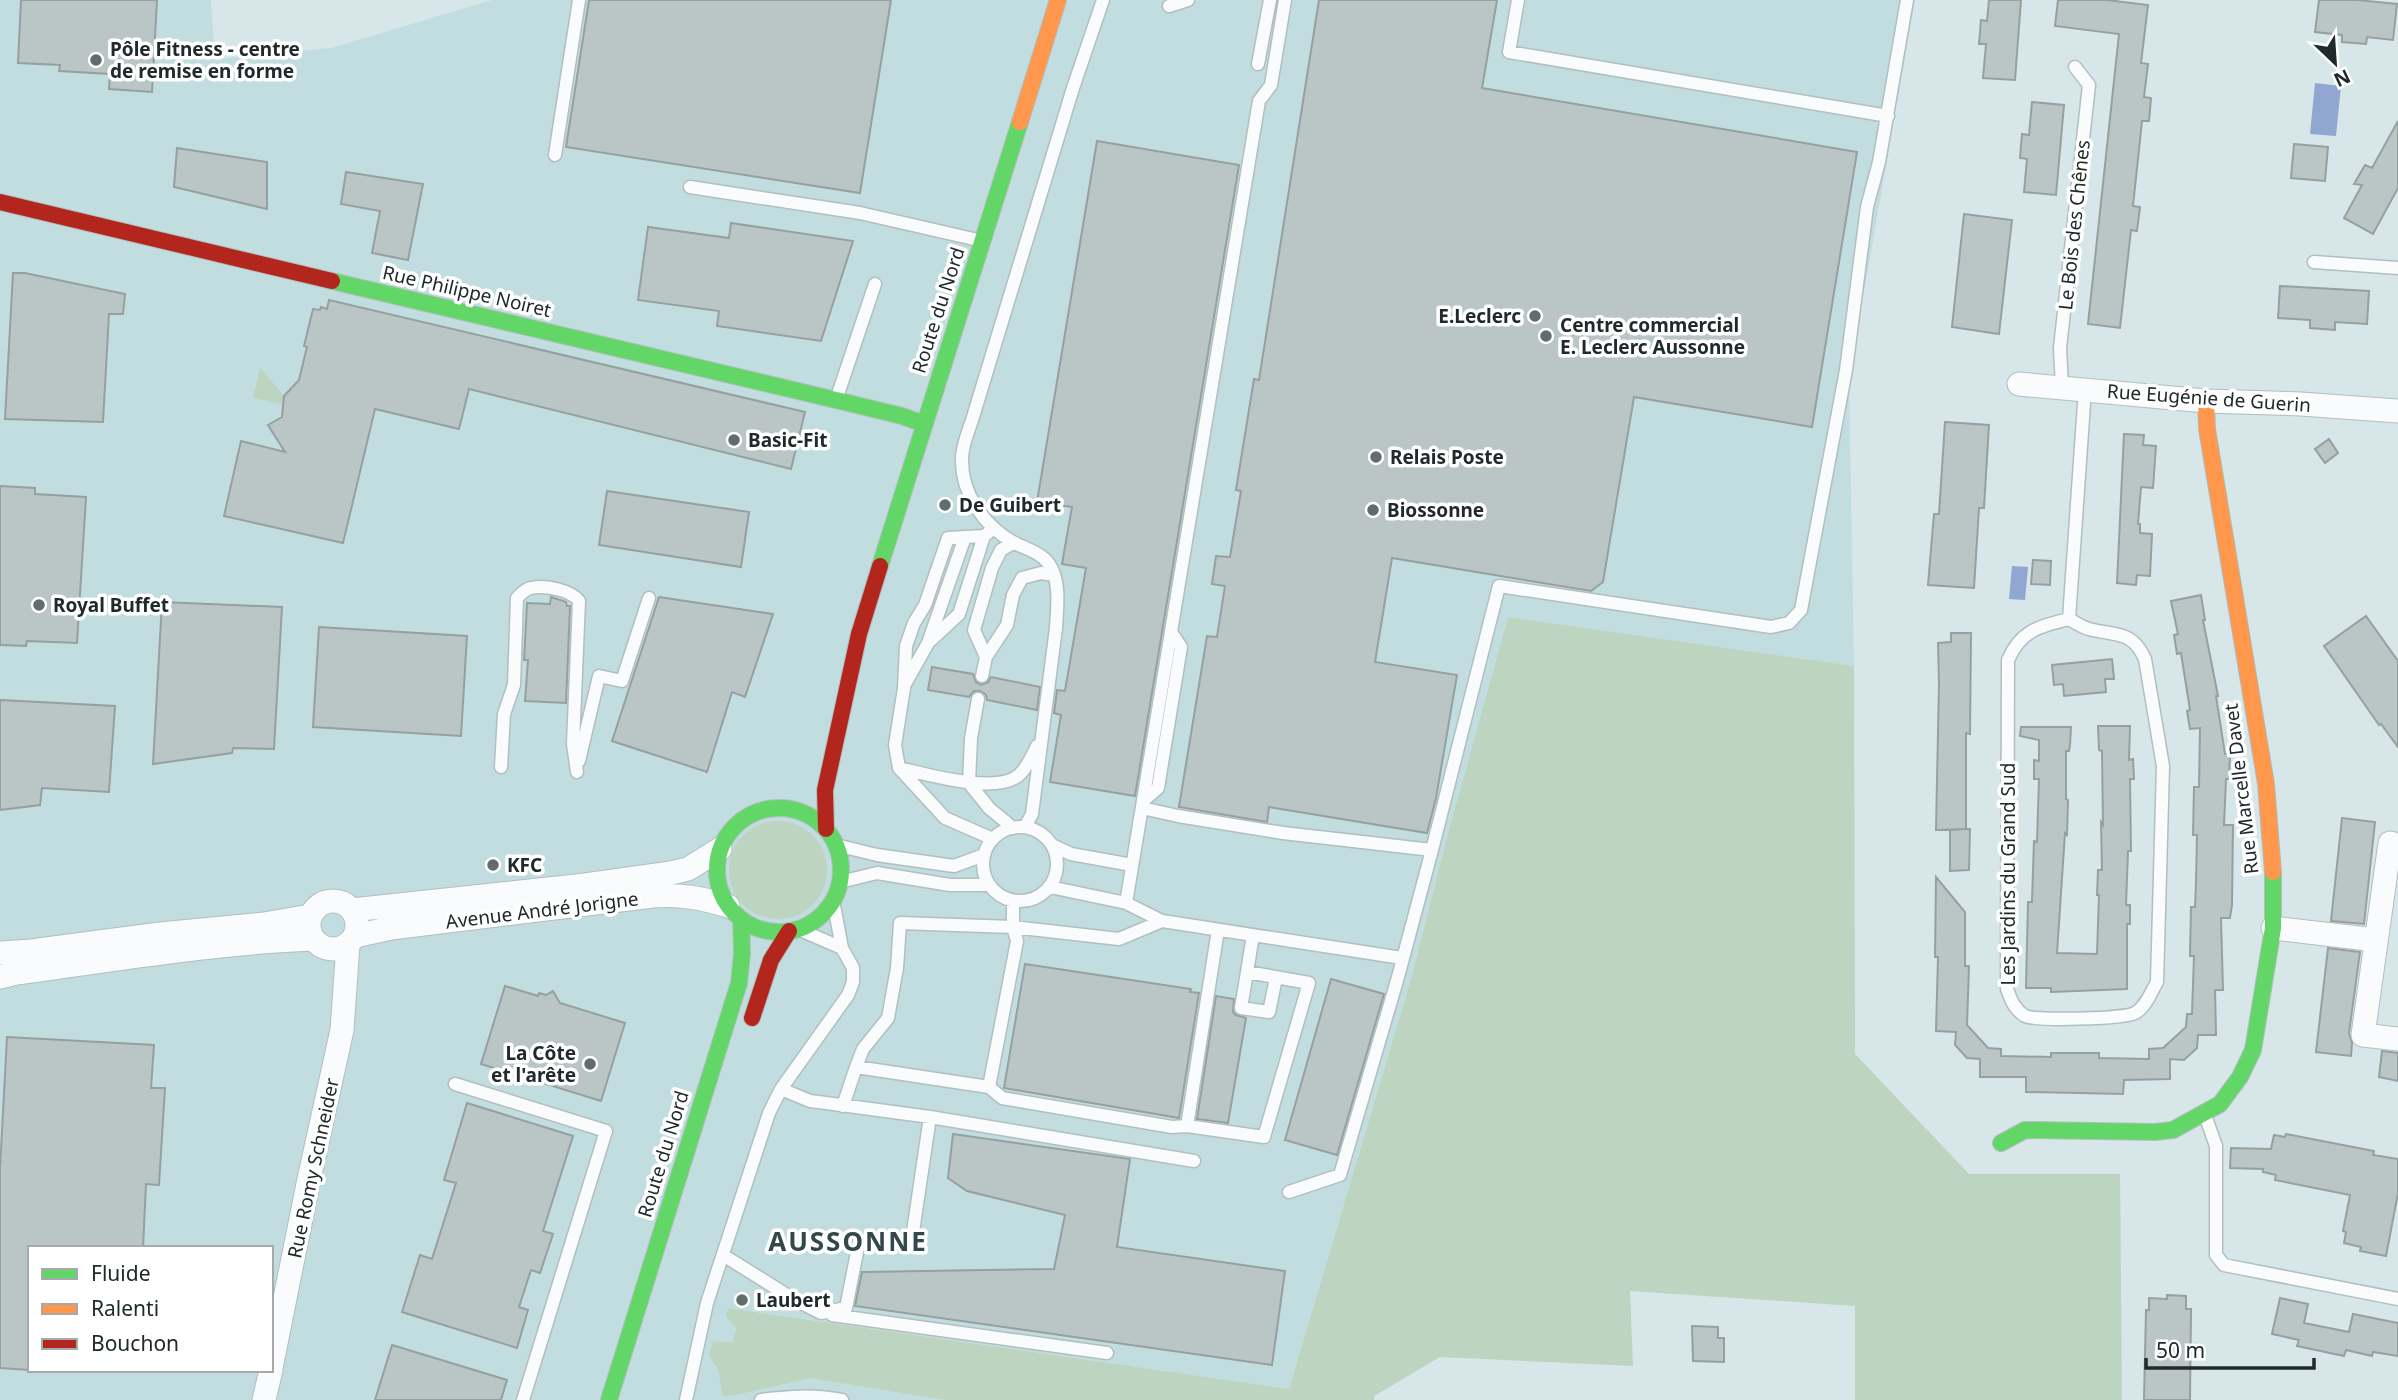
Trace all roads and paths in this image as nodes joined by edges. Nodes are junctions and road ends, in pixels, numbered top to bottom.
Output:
1 (579, 0) edge
2 (1058, 0) edge
3 (1103, 0) edge
4 (1188, 0) edge
5 (1269, 0) edge
6 (1285, 0) edge
7 (1518, 0) edge
8 (1907, 0) edge
9 (1169, 6) dead end
10 (1258, 64) dead end
11 (2075, 67) dead end
12 (1888, 116) junction
13 (555, 155) dead end
14 (690, 187) dead end
15 (0, 202) edge
16 (982, 240) junction
17 (2314, 262) dead end
18 (2398, 263) edge
19 (874, 284) dead end
20 (2019, 384) dead end
21 (2073, 388) junction
22 (836, 400) junction
23 (2206, 401) junction
24 (2398, 411) edge
25 (924, 424) junction
26 (989, 533) junction
27 (965, 537) junction
28 (1013, 542) junction
29 (1054, 575) junction
30 (649, 598) dead end
31 (2069, 619) junction
32 (859, 634) junction
33 (928, 643) junction
34 (986, 657) junction
35 (982, 676) dead end
36 (904, 688) junction
37 (978, 699) dead end
38 (827, 709) dead end
39 (1042, 734) junction
40 (501, 767) dead end
41 (899, 768) junction
42 (969, 783) junction
43 (789, 793) dead end
44 (1142, 804) junction
45 (773, 808) junction
46 (1019, 828) junction
47 (826, 829) junction
48 (993, 839) junction
49 (836, 845) junction
50 (1052, 845) junction
51 (2398, 845) edge
52 (720, 849) junction
53 (1432, 850) junction
54 (984, 855) junction
55 (1132, 865) junction
56 (840, 882) junction
57 (989, 885) junction
58 (1050, 887) junction
59 (833, 900) junction
60 (1013, 901) junction
61 (1126, 903) junction
62 (352, 910) junction
63 (734, 913) junction
64 (1162, 921) junction
65 (1013, 927) junction
66 (2273, 928) junction
67 (794, 930) junction
68 (1218, 930) junction
69 (315, 934) junction
70 (1253, 935) junction
71 (351, 940) junction
72 (2376, 940) junction
73 (842, 948) junction
74 (0, 953) edge
75 (1402, 958) junction
76 (1247, 972) junction
77 (0, 977) edge
78 (1276, 978) junction
79 (343, 1009) junction
80 (745, 1039) dead end
81 (2398, 1039) edge
82 (856, 1067) junction
83 (455, 1084) dead end
84 (989, 1087) junction
85 (781, 1088) junction
86 (843, 1105) junction
87 (2205, 1114) junction
88 (930, 1117) junction
89 (1187, 1126) junction
90 (2001, 1143) dead end
91 (1194, 1161) dead end
92 (1289, 1192) dead end
93 (723, 1255) junction
94 (2398, 1299) edge
95 (821, 1313) junction
96 (1107, 1353) dead end
97 (273, 1359) edge
98 (270, 1372) edge
99 (264, 1400) edge
100 (523, 1400) edge
101 (609, 1400) edge
102 (686, 1400) edge
103 (761, 1400) edge
104 (842, 1400) edge

1 - 13 lane
2 - 16 main road, Route du Nord
3 - 26 lane
4 - 9 lane
5 - 10 lane
6 - 44 lane
7 - 12 lane
8 - 12 lane
11 - 21 lane, Le Bois des Chênes
12 - 53 lane
14 - 16 lane
15 - 22 main road, Rue Philippe Noiret
16 - 25 main road, Route du Nord
17 - 18 lane
19 - 22 lane
20 - 21 street, Rue Eugénie de Guerin
21 - 23 street, Rue Eugénie de Guerin
21 - 31 lane
22 - 25 main road, Rue Philippe Noiret
23 - 24 street, Rue Eugénie de Guerin
23 - 66 main road, Rue Marcelle Davet
25 - 32 main road, Route du Nord
26 - 27 lane
26 - 28 lane
26 - 33 lane
27 - 33 lane
27 - 36 lane
28 - 29 lane
28 - 34 lane
29 - 34 lane
29 - 39 lane
30 - 40 lane
31 - 31 lane, Les Jardins du Grand Sud
32 - 38 main road, Route du Nord
32 - 47 main road, Route du Nord
33 - 36 lane
34 - 35 lane
36 - 41 lane
37 - 42 lane
39 - 42 lane
39 - 46 lane
41 - 42 lane
41 - 48 lane
42 - 46 lane
43 - 45 main road
44 - 53 lane
44 - 55 lane
45 - 47 main road
45 - 52 main road
46 - 48 lane
46 - 50 lane
47 - 49 main road
48 - 54 lane
49 - 54 lane
49 - 56 main road
50 - 55 lane
50 - 58 lane
51 - 72 street
52 - 62 street, Avenue André Jorigne
52 - 63 main road
53 - 75 lane
54 - 57 lane
55 - 61 lane
56 - 57 lane
56 - 59 main road
57 - 60 lane
58 - 60 lane
58 - 61 lane
59 - 67 main road
59 - 73 lane
60 - 65 lane
61 - 64 lane
62 - 69 street
62 - 71 street
63 - 67 main road
63 - 71 street, Avenue André Jorigne
63 - 101 main road, Route du Nord
64 - 65 lane
64 - 68 lane
65 - 82 lane
65 - 84 lane
66 - 72 street
66 - 87 main road, Rue Marcelle Davet
67 - 73 lane
67 - 80 main road
68 - 70 lane
68 - 89 lane
69 - 71 street
69 - 74 street
69 - 77 street
69 - 79 street
70 - 75 lane
70 - 76 lane
71 - 79 street, Rue Romy Schneider
72 - 81 street
73 - 85 lane
75 - 92 lane
76 - 78 lane
76 - 78 lane
78 - 89 lane
79 - 97 street, Rue Romy Schneider
82 - 84 lane
82 - 86 lane
83 - 100 lane
84 - 89 lane
85 - 86 lane
85 - 93 lane
86 - 88 lane
87 - 90 main road, Rue Marcelle Davet
87 - 94 lane
88 - 91 lane
88 - 95 lane
93 - 95 lane
93 - 102 lane
95 - 96 lane
98 - 99 street, Rue Romy Schneider
103 - 104 lane

